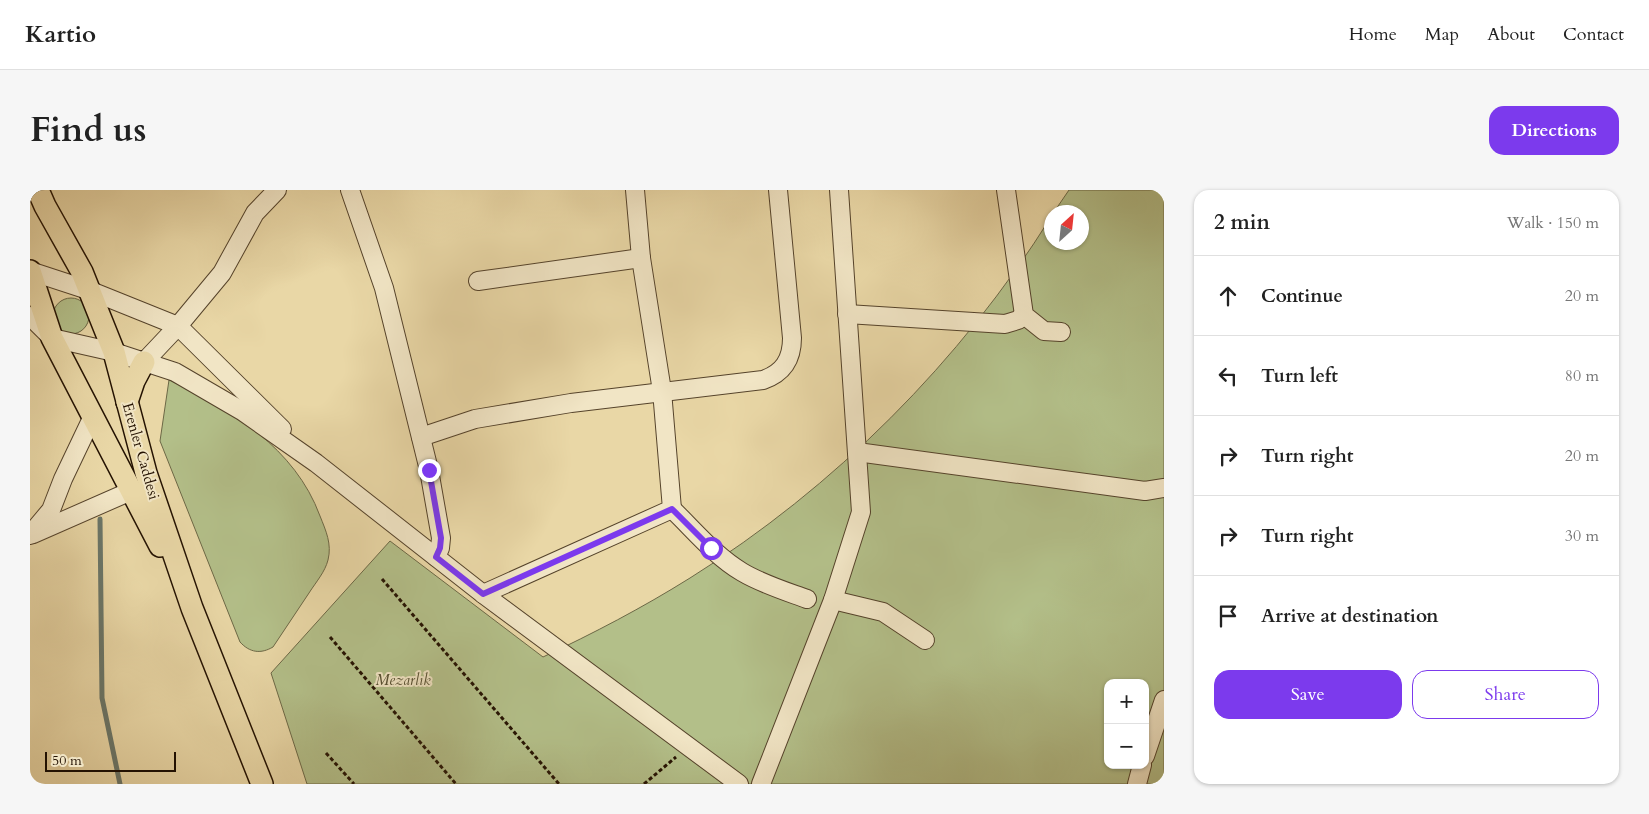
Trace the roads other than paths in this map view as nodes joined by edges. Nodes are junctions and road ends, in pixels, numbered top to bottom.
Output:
1 (38, 190) edge
2 (277, 190) edge
3 (350, 190) edge
4 (635, 190) edge
5 (778, 190) edge
6 (839, 190) edge
7 (1006, 190) edge
8 (641, 258) junction
9 (30, 271) edge
10 (478, 281) dead end
11 (90, 291) junction
12 (847, 314) junction
13 (1024, 315) junction
14 (30, 316) edge
15 (178, 326) junction
16 (1061, 332) dead end
17 (52, 338) junction
18 (114, 352) junction
19 (144, 362) junction
20 (662, 391) junction
21 (127, 402) junction
22 (93, 416) junction
23 (421, 437) junction
24 (857, 452) junction
25 (316, 463) junction
26 (1164, 488) edge
27 (131, 491) junction
28 (672, 509) junction
29 (30, 535) edge
30 (436, 557) junction
31 (483, 594) junction
32 (807, 599) dead end
33 (833, 600) junction
34 (193, 611) junction
35 (925, 640) dead end
36 (1164, 700) edge
37 (1149, 744) edge
38 (1141, 769) edge
39 (262, 784) edge
40 (739, 784) edge
41 (761, 784) edge
42 (1137, 784) edge

1 - 11 main road, Erenler Caddesi
2 - 15 street
3 - 23 street
4 - 8 street
5 - 20 street
6 - 12 street
7 - 13 street
8 - 10 street
8 - 20 street
9 - 11 street
9 - 17 main road, Erenler Caddesi
11 - 15 street
11 - 18 main road, Erenler Caddesi
12 - 13 street
12 - 24 street
13 - 16 street
14 - 17 street
15 - 19 street
15 - 25 street
17 - 18 street
17 - 22 main road, Erenler Caddesi
18 - 19 street
18 - 21 main road, Erenler Caddesi
19 - 21 main road
19 - 25 street
20 - 23 street
20 - 28 street
21 - 34 main road, Erenler Caddesi
22 - 27 main road, Erenler Caddesi
22 - 29 street
23 - 30 street
24 - 26 street
24 - 33 street
25 - 30 street
27 - 29 street
27 - 34 main road, Erenler Caddesi
28 - 31 street
28 - 32 street
30 - 31 street
31 - 40 street
33 - 35 street
33 - 41 street
34 - 39 main road, Erenler Caddesi
36 - 37 street
38 - 42 street

